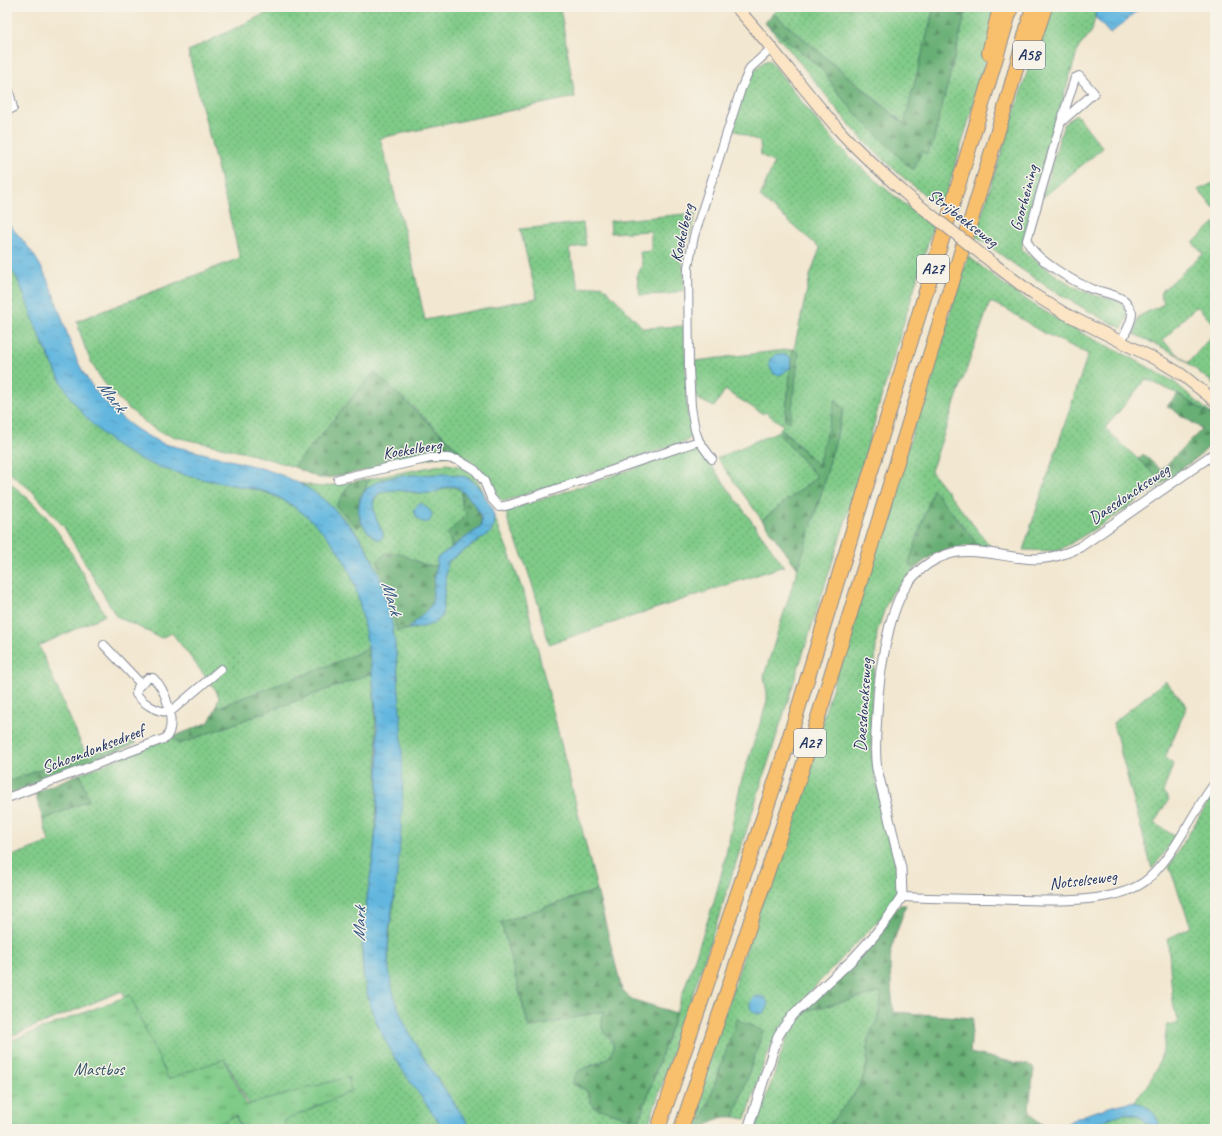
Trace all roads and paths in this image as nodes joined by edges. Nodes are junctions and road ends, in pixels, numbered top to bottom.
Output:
1 (736, 7) edge
2 (1000, 7) edge
3 (1011, 7) edge
4 (1033, 7) edge
5 (1045, 7) edge
6 (772, 48) junction
7 (7, 83) edge
8 (984, 96) junction
9 (1007, 101) junction
10 (7, 111) edge
11 (1062, 122) junction
12 (1121, 342) junction
13 (1215, 401) edge
14 (699, 441) junction
15 (1215, 453) edge
16 (712, 459) dead end
17 (338, 479) dead end
18 (104, 644) dead end
19 (221, 669) dead end
20 (141, 684) junction
21 (169, 713) junction
22 (1215, 783) edge
23 (7, 798) edge
24 (902, 897) junction
25 (658, 1129) edge
26 (681, 1129) edge
27 (748, 1129) edge

1 - 6 main road, Strijbeekseweg
2 - 8 highway, A58
3 - 8 highway, A27
4 - 9 highway, A27
5 - 9 highway, A58
6 - 12 main road, Strijbeekseweg, bridge
6 - 14 street, Koekelberg
7 - 10 street
8 - 25 highway, A27
9 - 26 highway, A27
11 - 11 street, Goorheining
11 - 12 street, Goorheining
12 - 13 main road, Strijbeekseweg
14 - 16 street, Koekelberg
14 - 17 street, Koekelberg
15 - 24 street, Daesdonckseweg
18 - 20 street
19 - 21 street
20 - 21 street, Schoondonksedreef
20 - 21 street, Schoondonksedreef
21 - 23 street, Schoondonksedreef
22 - 24 street, Notselseweg
24 - 27 street

